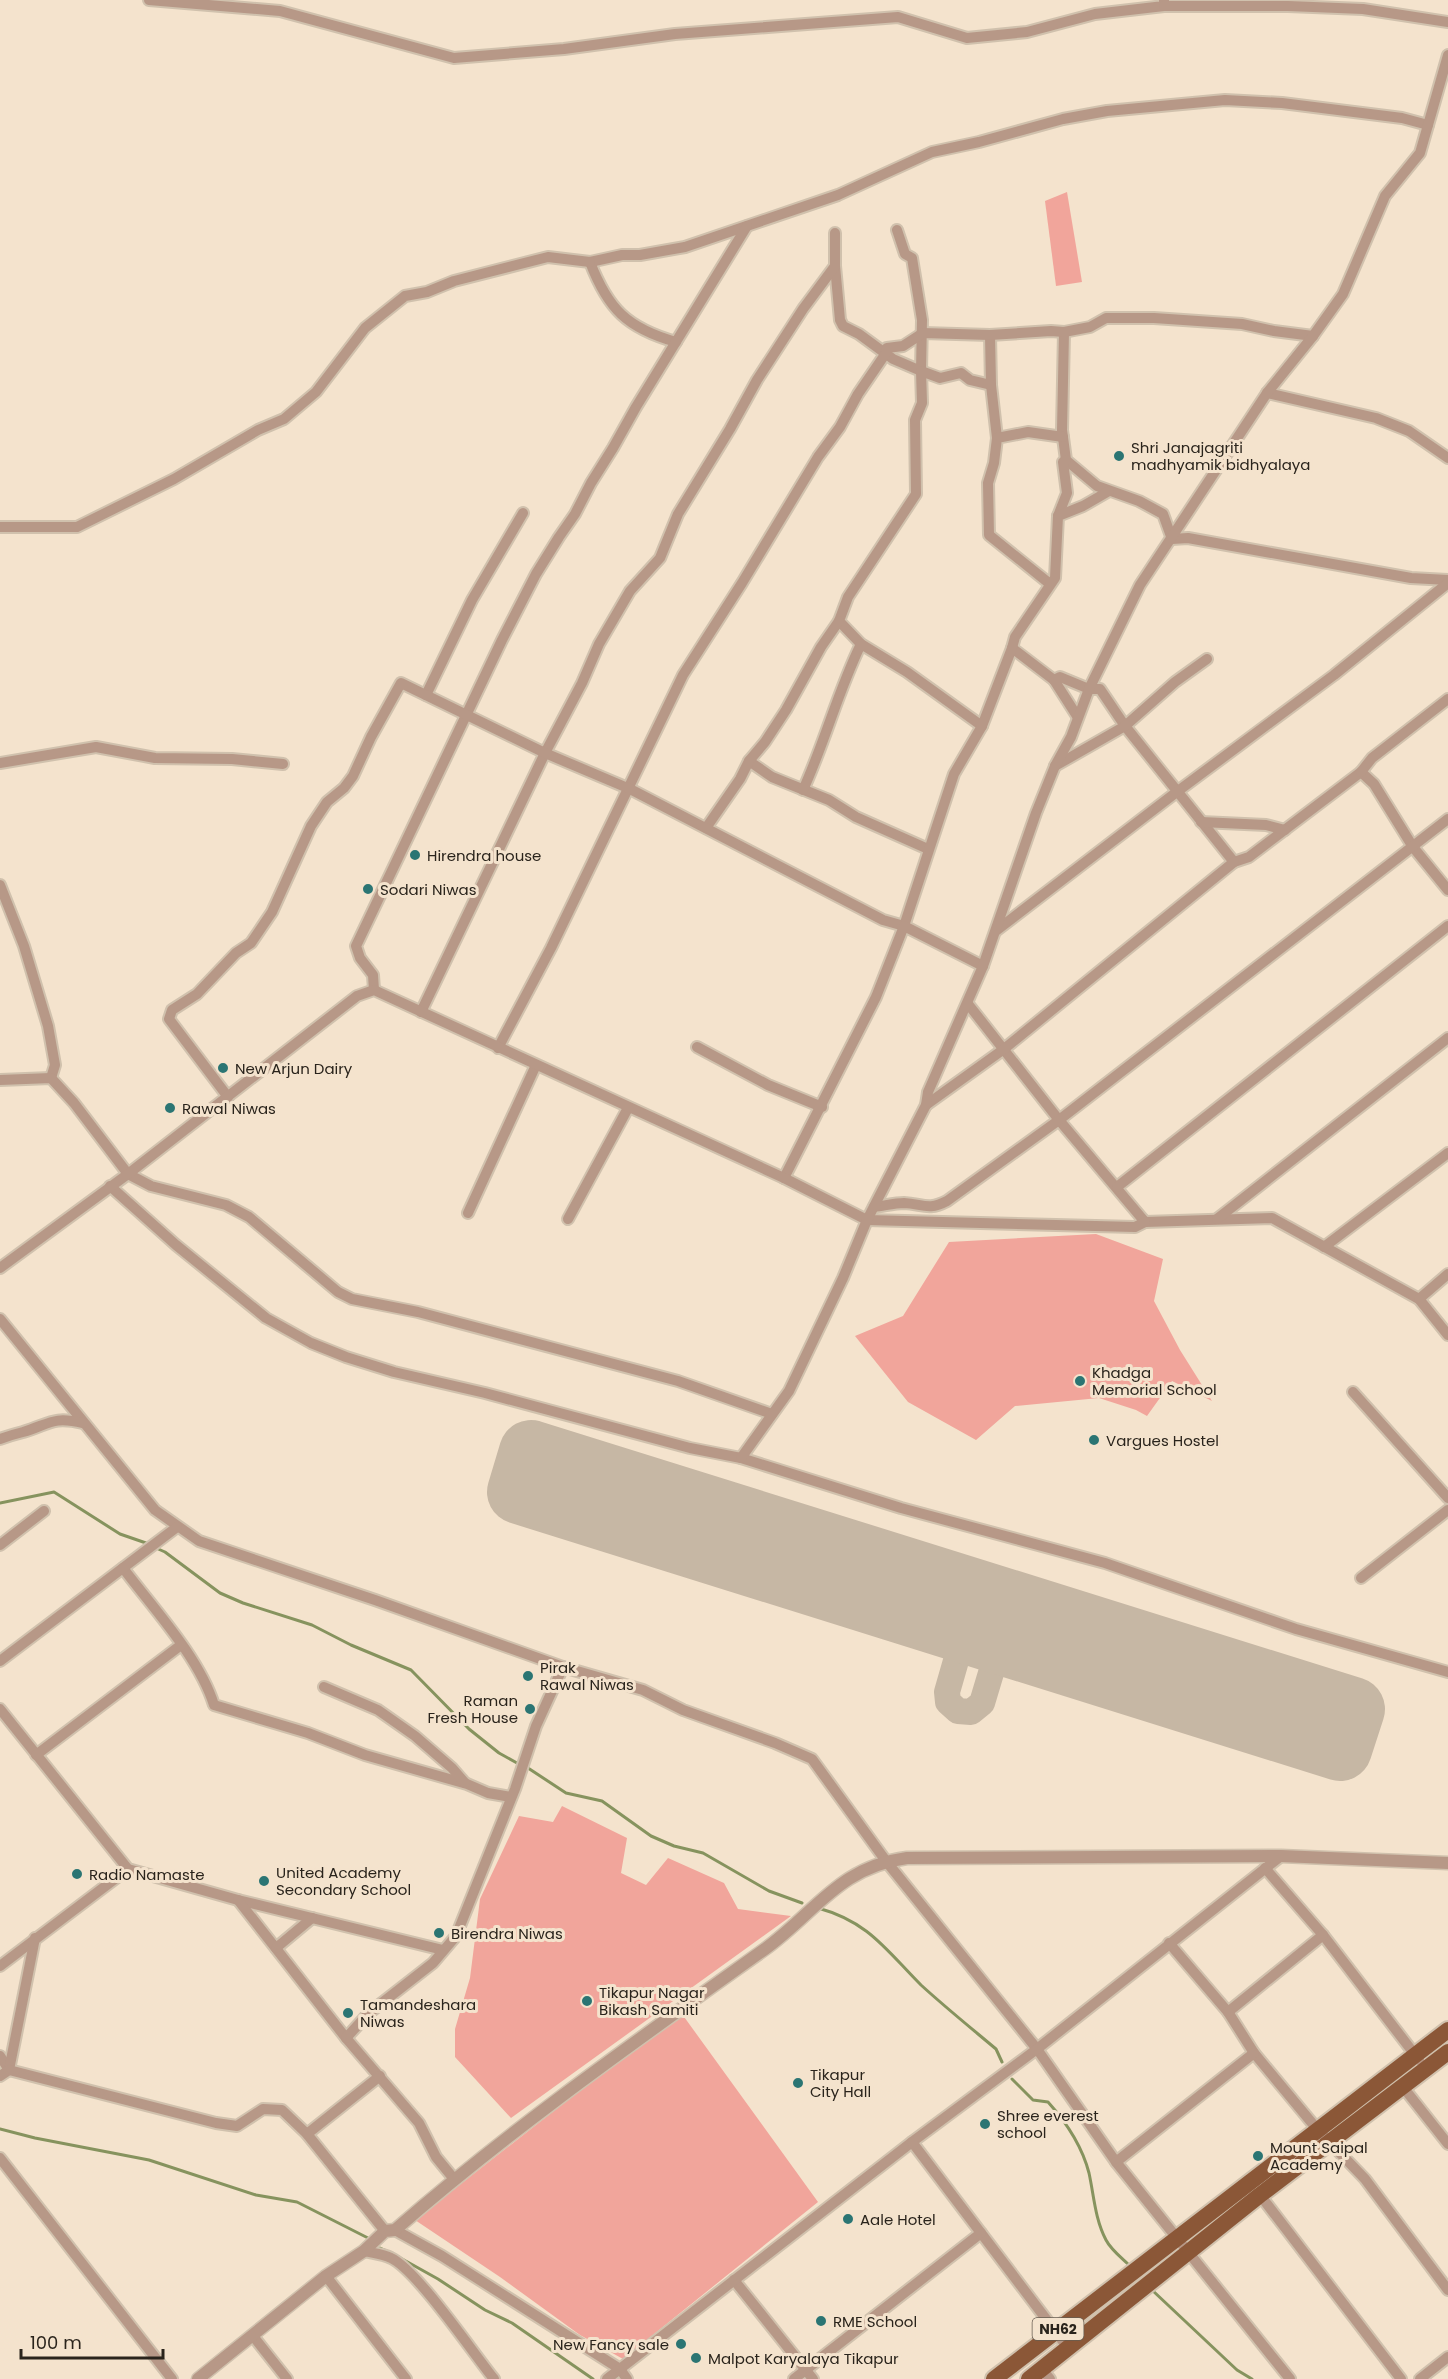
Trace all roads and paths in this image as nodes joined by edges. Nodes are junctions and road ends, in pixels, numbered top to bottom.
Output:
1 (149, 0) edge
2 (1164, 3) edge
3 (1448, 22) edge
4 (1448, 55) edge
5 (1428, 126) junction
6 (747, 226) junction
7 (897, 230) dead end
8 (835, 233) dead end
9 (590, 262) junction
10 (835, 266) junction
11 (923, 333) junction
12 (1064, 333) junction
13 (990, 335) junction
14 (1313, 336) junction
15 (676, 342) junction
16 (886, 353) junction
17 (921, 371) junction
18 (991, 385) junction
19 (1267, 393) junction
20 (1062, 437) junction
21 (997, 438) junction
22 (1448, 458) edge
23 (1066, 460) junction
24 (1109, 491) junction
25 (523, 513) dead end
26 (1058, 516) junction
27 (0, 527) edge
28 (1172, 539) junction
29 (1448, 582) edge
30 (1050, 584) junction
31 (840, 621) junction
32 (861, 644) junction
33 (1012, 648) junction
34 (1207, 659) dead end
35 (1054, 681) junction
36 (1089, 689) junction
37 (426, 695) junction
38 (1448, 699) edge
39 (467, 714) junction
40 (1077, 716) junction
41 (982, 726) junction
42 (1125, 726) junction
43 (545, 753) junction
44 (749, 761) junction
45 (0, 763) edge
46 (283, 764) dead end
47 (1055, 766) junction
48 (1361, 772) junction
49 (630, 789) junction
50 (803, 790) junction
51 (1178, 790) junction
52 (1448, 819) edge
53 (1201, 822) junction
54 (706, 828) junction
55 (1285, 830) junction
56 (1413, 847) junction
57 (928, 849) junction
58 (1234, 862) junction
59 (0, 885) edge
60 (1448, 890) edge
61 (904, 926) junction
62 (1448, 927) edge
63 (997, 930) junction
64 (983, 966) junction
65 (374, 990) junction
66 (968, 1004) junction
67 (421, 1012) junction
68 (1448, 1038) edge
69 (697, 1047) dead end
70 (498, 1048) junction
71 (1004, 1049) junction
72 (536, 1065) junction
73 (51, 1078) junction
74 (0, 1080) edge
75 (228, 1096) junction
76 (926, 1105) junction
77 (822, 1107) junction
78 (628, 1108) junction
79 (1059, 1120) junction
80 (1448, 1153) edge
81 (128, 1174) junction
82 (784, 1178) junction
83 (110, 1186) junction
84 (1117, 1187) junction
85 (874, 1207) junction
86 (468, 1213) dead end
87 (568, 1219) dead end
88 (1216, 1219) junction
89 (867, 1220) junction
90 (1145, 1222) junction
91 (1324, 1247) junction
92 (0, 1268) edge
93 (1448, 1274) edge
94 (1419, 1299) junction
95 (0, 1319) edge
96 (1448, 1335) edge
97 (1353, 1392) dead end
98 (772, 1414) junction
99 (83, 1423) junction
100 (0, 1438) edge
101 (741, 1458) junction
102 (1448, 1498) edge
103 (1448, 1510) edge
104 (44, 1511) dead end
105 (177, 1527) junction
106 (0, 1545) edge
107 (123, 1568) junction
108 (1361, 1578) dead end
109 (181, 1645) junction
110 (0, 1661) edge
111 (563, 1667) junction
112 (1448, 1672) edge
113 (324, 1687) dead end
114 (0, 1709) edge
115 (36, 1755) junction
116 (465, 1784) junction
117 (511, 1797) junction
118 (1281, 1856) junction
119 (886, 1861) junction
120 (1448, 1863) edge
121 (1265, 1868) junction
122 (128, 1869) junction
123 (238, 1900) junction
124 (312, 1918) junction
125 (1323, 1935) junction
126 (35, 1938) junction
127 (1168, 1943) junction
128 (276, 1948) junction
129 (443, 1950) junction
130 (0, 1966) edge
131 (1228, 2012) junction
132 (1448, 2030) edge
133 (346, 2038) junction
134 (1037, 2049) junction
135 (1448, 2052) edge
136 (1254, 2053) junction
137 (0, 2056) edge
138 (1415, 2056) junction
139 (1426, 2070) junction
140 (4, 2073) edge
141 (380, 2076) junction
142 (1403, 2087) junction
143 (1317, 2129) junction
144 (307, 2134) junction
145 (912, 2142) junction
146 (1330, 2143) junction
147 (1448, 2144) edge
148 (0, 2158) edge
149 (1116, 2162) junction
150 (454, 2179) junction
151 (1260, 2195) junction
152 (390, 2231) junction
153 (981, 2233) junction
154 (1178, 2237) junction
155 (364, 2251) junction
156 (1189, 2251) junction
157 (326, 2276) junction
158 (734, 2280) junction
159 (1448, 2290) edge
160 (1055, 2331) junction
161 (253, 2336) junction
162 (1068, 2348) junction
163 (1448, 2357) edge
164 (620, 2369) junction
165 (810, 2374) edge
166 (1041, 2376) edge
167 (172, 2379) edge
168 (198, 2379) edge
169 (287, 2379) edge
170 (406, 2379) edge
171 (494, 2379) edge
172 (607, 2379) edge
173 (627, 2379) edge
174 (795, 2379) edge
175 (994, 2379) edge
176 (1290, 2379) edge
177 (1401, 2379) edge
178 (1420, 2379) edge

1 - 2 street
2 - 3 street
4 - 5 street
5 - 6 street
5 - 14 street
6 - 9 street
6 - 15 street
7 - 11 street
8 - 10 street
9 - 15 street
9 - 27 street
10 - 16 street
10 - 43 street
11 - 13 street
11 - 16 street
11 - 17 street
12 - 13 street
12 - 14 street
12 - 20 street
13 - 18 street
14 - 19 street
15 - 39 street
16 - 17 street
16 - 49 street
17 - 18 street
17 - 31 street
18 - 21 street
19 - 22 street
19 - 28 street
20 - 21 street
20 - 23 street
21 - 30 street
23 - 24 street
23 - 26 street
24 - 26 street
24 - 28 street
25 - 37 street
26 - 30 street
28 - 29 street
28 - 36 street
29 - 51 street
30 - 33 street
31 - 32 street
31 - 44 street
32 - 41 street
32 - 50 street
33 - 35 street
33 - 41 street
34 - 42 street
35 - 36 street
35 - 40 street
36 - 40 street
36 - 42 street
37 - 39 street
37 - 75 street
38 - 48 street
39 - 43 street
39 - 65 street
40 - 47 street
41 - 57 street
42 - 47 street
42 - 51 street
43 - 49 street
43 - 67 street
44 - 50 street
44 - 54 street
45 - 46 street
47 - 63 street
48 - 55 street
48 - 56 street
49 - 54 street
49 - 70 street
50 - 57 street
51 - 53 street
51 - 63 street
52 - 56 street
53 - 55 street
53 - 58 street
54 - 61 street
55 - 58 street
56 - 60 street
56 - 79 street
57 - 61 street
58 - 71 street
59 - 73 street
61 - 64 street
61 - 77 street
62 - 84 street
63 - 64 street
64 - 66 street
65 - 67 street
65 - 75 street
66 - 71 street
66 - 76 street
67 - 70 street
68 - 88 street
69 - 77 street
70 - 72 street
71 - 76 street
71 - 79 street
72 - 78 street
72 - 86 street
73 - 74 street
73 - 81 street
75 - 81 street
76 - 85 street
77 - 82 street
78 - 82 street
78 - 87 street
79 - 84 street
79 - 85 street
80 - 91 street
81 - 83 street
81 - 98 street
82 - 89 street
83 - 92 street
83 - 101 street
84 - 90 street
85 - 89 street
88 - 90 street
88 - 91 street
89 - 90 street
89 - 98 street
91 - 94 street
93 - 94 street
94 - 96 street
95 - 99 street
97 - 102 street
98 - 101 street
99 - 100 street
99 - 105 street
101 - 112 street
103 - 108 street
104 - 106 street
105 - 107 street
105 - 111 street
107 - 109 street
107 - 110 street
109 - 115 street
109 - 116 street
111 - 117 street
111 - 119 street
113 - 116 street
114 - 115 street
115 - 122 street
116 - 117 street
117 - 129 street
118 - 119 street
118 - 120 street
118 - 121 street
119 - 134 street
119 - 150 street
121 - 125 street
121 - 127 street
122 - 123 street
122 - 126 street
123 - 124 street
123 - 128 street
124 - 128 street
124 - 129 street
125 - 131 street
125 - 138 street
126 - 130 street
126 - 140 street
127 - 131 street
127 - 134 street
128 - 133 street
129 - 133 street
131 - 136 street
132 - 138 main road, NH62
133 - 141 street
134 - 145 street
134 - 149 street
135 - 139 main road, NH62
136 - 143 street
136 - 149 street
137 - 140 street
138 - 139 street
138 - 143 main road, NH62
139 - 142 main road, NH62
140 - 144 street
141 - 144 street
141 - 150 street
142 - 146 main road, NH62
142 - 147 street
143 - 146 street
143 - 154 main road, NH62
144 - 152 street
145 - 153 street
145 - 158 street
146 - 151 main road, NH62
146 - 159 street
148 - 167 street
149 - 154 street
150 - 152 street
151 - 156 main road, NH62
151 - 177 street
152 - 155 street
152 - 164 street
153 - 160 street
153 - 165 street
154 - 156 street
154 - 160 main road, NH62
155 - 157 street
155 - 171 street
156 - 162 main road, NH62
156 - 176 street
157 - 161 street
157 - 170 street
158 - 164 street
158 - 165 street
160 - 162 street
160 - 175 main road, NH62
161 - 168 street
161 - 169 street
162 - 166 main road, NH62
163 - 178 street
164 - 172 street
164 - 173 street
165 - 174 street

